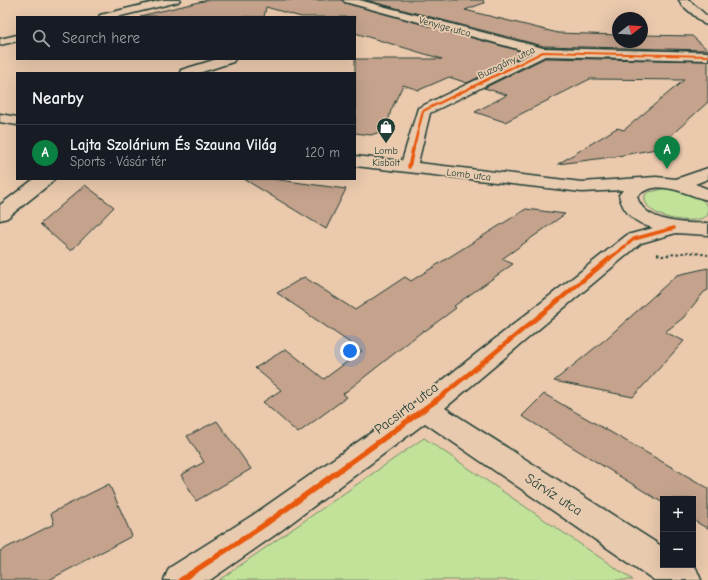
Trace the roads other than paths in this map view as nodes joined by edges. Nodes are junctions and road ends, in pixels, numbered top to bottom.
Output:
1 (175, 0) edge
2 (348, 0) edge
3 (684, 0) edge
4 (403, 2) dead end
5 (382, 9) junction
6 (108, 16) edge
7 (362, 16) dead end
8 (708, 22) edge
9 (16, 38) edge
10 (0, 42) edge
11 (543, 52) junction
12 (708, 56) edge
13 (226, 60) edge
14 (189, 72) edge
15 (0, 118) edge
16 (16, 121) edge
17 (356, 161) edge
18 (408, 167) junction
19 (707, 178) edge
20 (44, 180) edge
21 (645, 184) junction
22 (678, 184) junction
23 (582, 187) junction
24 (708, 195) edge
25 (0, 214) edge
26 (634, 219) junction
27 (706, 230) edge
28 (425, 409) junction
29 (181, 580) edge
30 (684, 580) edge

1 - 6 street
2 - 5 street, Venyige utca
3 - 8 street
4 - 5 street
5 - 7 street
5 - 11 street, Venyige utca
9 - 10 street
11 - 12 street, Buzogány utca
11 - 18 street, Buzogány utca
13 - 14 street
15 - 16 street
17 - 18 street, Lomb utca
18 - 23 street, Lomb utca
19 - 22 street
20 - 25 street
21 - 22 street
21 - 23 street
21 - 26 street
22 - 24 street
23 - 26 street
26 - 27 street
26 - 28 street, Pacsirta utca
28 - 29 street, Pacsirta utca
28 - 30 street, Sárvíz utca

